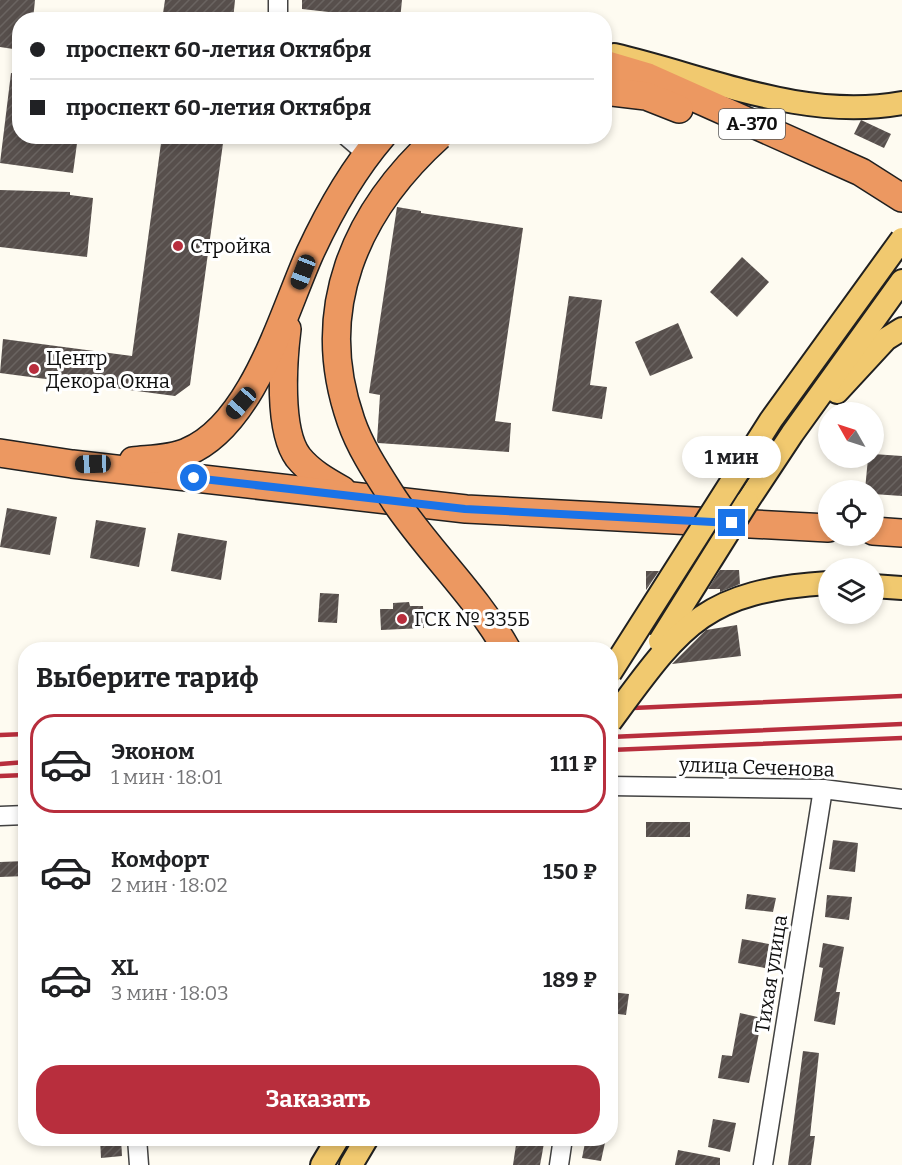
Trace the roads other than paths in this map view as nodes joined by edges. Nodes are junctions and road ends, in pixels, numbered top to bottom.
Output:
1 (612, 54) edge
2 (612, 66) edge
3 (612, 92) edge
4 (902, 103) edge
5 (430, 144) edge
6 (374, 145) edge
7 (898, 196) edge
8 (902, 239) edge
9 (902, 281) edge
10 (290, 306) junction
11 (902, 330) edge
12 (0, 453) edge
13 (72, 464) junction
14 (366, 496) junction
15 (747, 502) junction
16 (818, 527) edge
17 (884, 532) edge
18 (902, 533) edge
19 (818, 584) edge
20 (884, 587) edge
21 (902, 588) edge
22 (502, 642) edge
23 (618, 660) edge
24 (618, 709) edge
25 (618, 711) edge
26 (823, 789) junction
27 (618, 792) edge
28 (902, 799) edge
29 (18, 815) edge
30 (0, 816) edge
31 (138, 1146) edge
32 (333, 1146) edge
33 (362, 1146) edge
34 (562, 1146) edge
35 (139, 1165) edge
36 (322, 1165) edge
37 (351, 1165) edge
38 (559, 1165) edge
39 (763, 1165) edge

1 - 4 main road
2 - 7 highway, А-370
3 - 7 highway
5 - 22 highway, bridge
6 - 10 highway
8 - 23 main road, bridge
9 - 15 main road
10 - 13 highway
10 - 14 highway
11 - 15 main road
12 - 13 highway
13 - 14 highway
14 - 16 highway
15 - 24 main road, bridge
17 - 18 highway
19 - 25 main road, bridge
20 - 21 main road
26 - 27 street, улица Сеченова
26 - 28 street, улица Сеченова
26 - 39 street, Тихая улица
29 - 30 street
31 - 35 street
32 - 36 main road
33 - 37 main road
34 - 38 street

